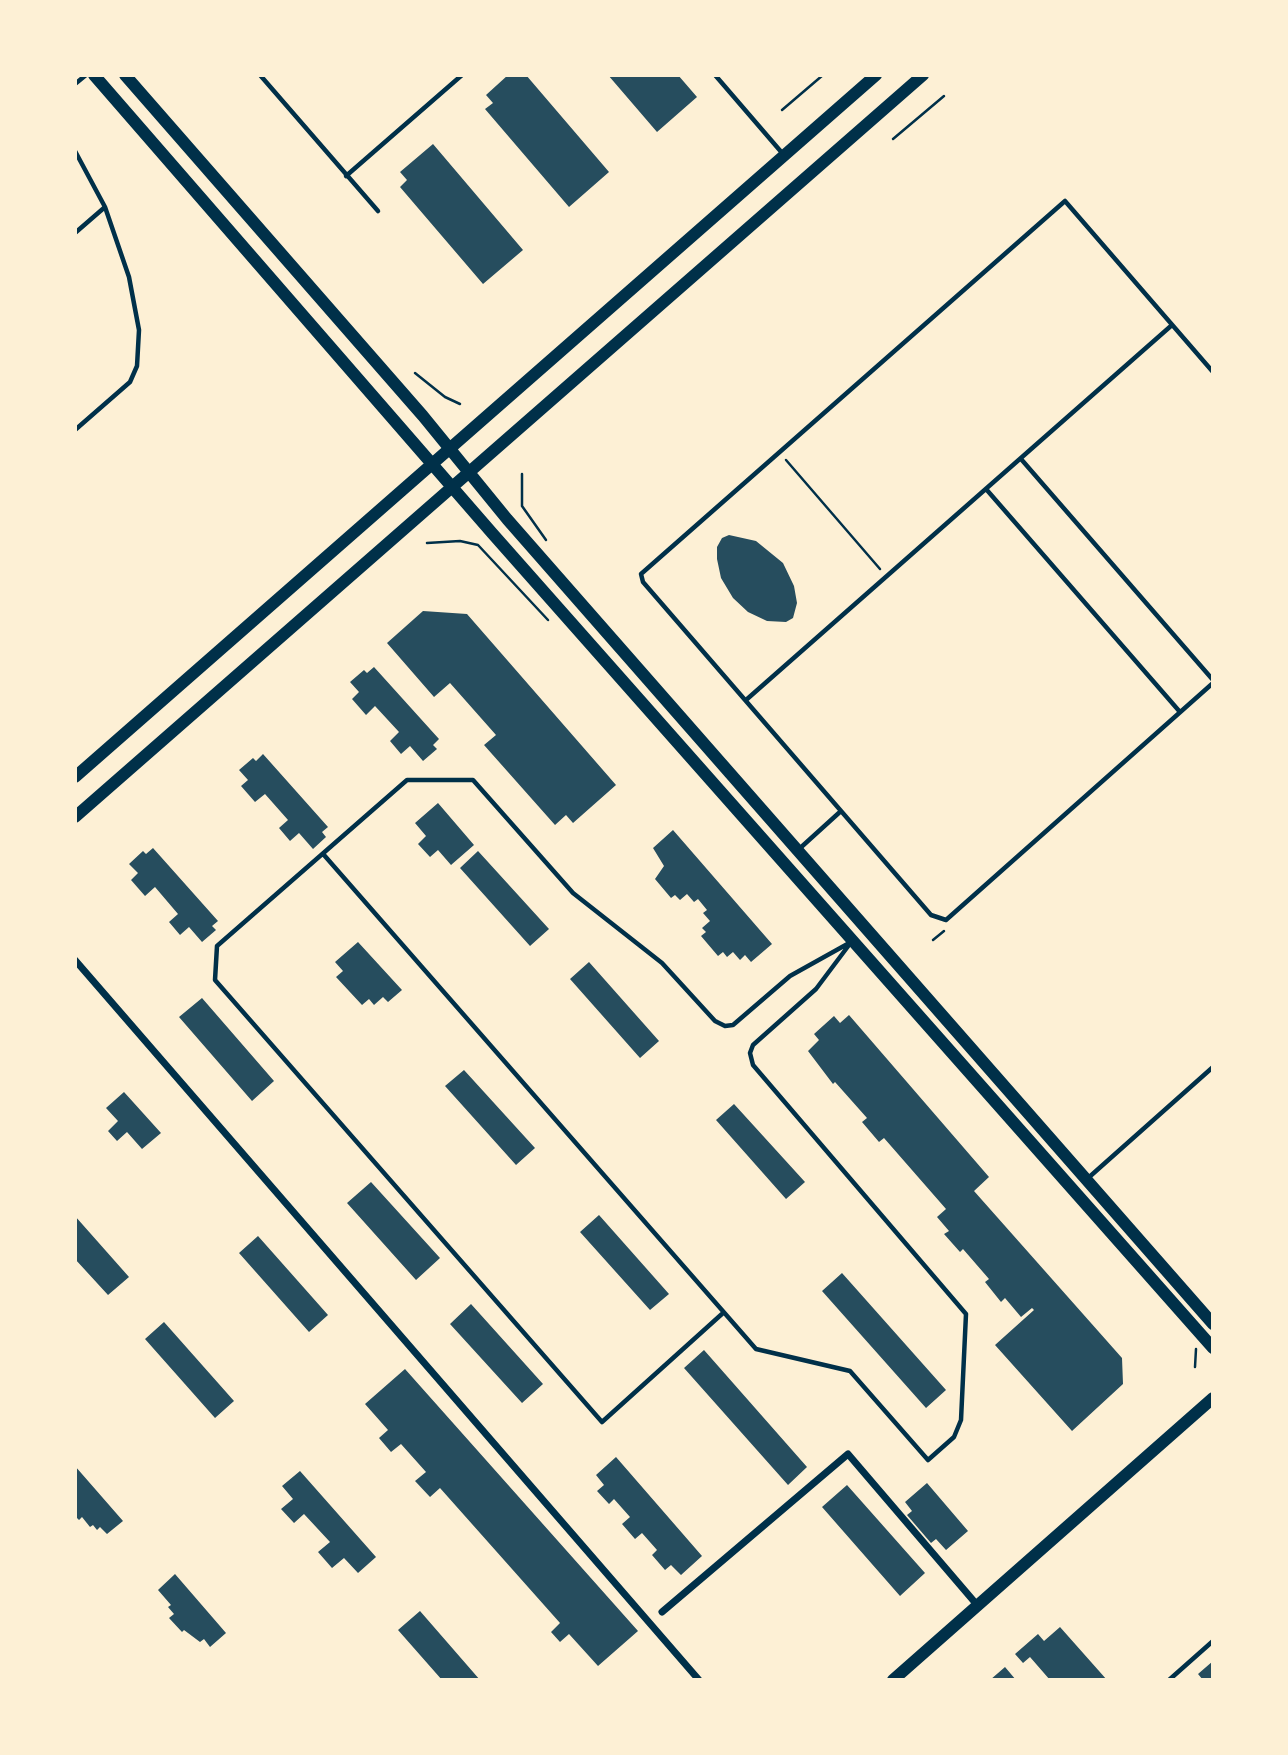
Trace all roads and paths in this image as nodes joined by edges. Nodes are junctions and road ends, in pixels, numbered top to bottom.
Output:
1 (86, 75) edge
2 (94, 75) edge
3 (125, 75) edge
4 (260, 75) edge
5 (462, 75) edge
6 (715, 75) edge
7 (824, 75) edge
8 (876, 75) edge
9 (923, 75) edge
10 (75, 85) edge
11 (944, 96) dead end
12 (782, 110) dead end
13 (893, 139) dead end
14 (75, 151) edge
15 (784, 156) junction
16 (346, 176) junction
17 (105, 207) junction
18 (378, 211) dead end
19 (75, 233) edge
20 (1172, 325) junction
21 (1213, 372) edge
22 (415, 373) dead end
23 (460, 404) dead end
24 (75, 429) edge
25 (450, 450) junction
26 (779, 452) junction
27 (1021, 458) junction
28 (432, 465) junction
29 (470, 474) junction
30 (522, 474) dead end
31 (452, 488) junction
32 (986, 489) junction
33 (522, 506) dead end
34 (427, 543) dead end
35 (478, 545) dead end
36 (886, 577) junction
37 (1213, 682) edge
38 (746, 700) junction
39 (1180, 712) junction
40 (75, 777) edge
41 (841, 811) junction
42 (75, 817) edge
43 (798, 850) junction
44 (324, 855) junction
45 (852, 942) junction
46 (75, 960) edge
47 (1213, 1067) edge
48 (1087, 1179) junction
49 (723, 1313) junction
50 (1213, 1324) edge
51 (1213, 1349) edge
52 (1213, 1398) edge
53 (978, 1606) junction
54 (662, 1612) dead end
55 (1213, 1641) edge
56 (699, 1680) edge
57 (893, 1680) edge
58 (1169, 1680) edge

1 - 10 lane
2 - 28 main road
3 - 25 main road
4 - 16 lane
5 - 16 lane
6 - 15 lane
7 - 12 path
8 - 15 main road
9 - 29 main road
11 - 13 path
14 - 17 lane
15 - 25 main road
16 - 18 lane
17 - 19 lane
17 - 24 lane
20 - 21 lane
20 - 26 lane
20 - 27 lane
22 - 23 path
25 - 28 main road
25 - 29 main road
26 - 36 path
26 - 38 lane
27 - 32 lane
27 - 37 lane
28 - 31 main road
28 - 40 main road
29 - 31 main road
29 - 43 main road
30 - 33 path
31 - 42 main road
31 - 45 main road
32 - 36 lane
32 - 39 lane
34 - 35 path
36 - 38 lane
37 - 39 lane
38 - 41 lane
39 - 41 lane
41 - 43 lane
43 - 48 main road
44 - 45 lane
44 - 49 lane
44 - 49 lane
45 - 49 lane
45 - 51 main road
46 - 56 street
47 - 48 lane
48 - 50 main road
52 - 53 main road
53 - 54 street
53 - 57 main road
55 - 58 lane

